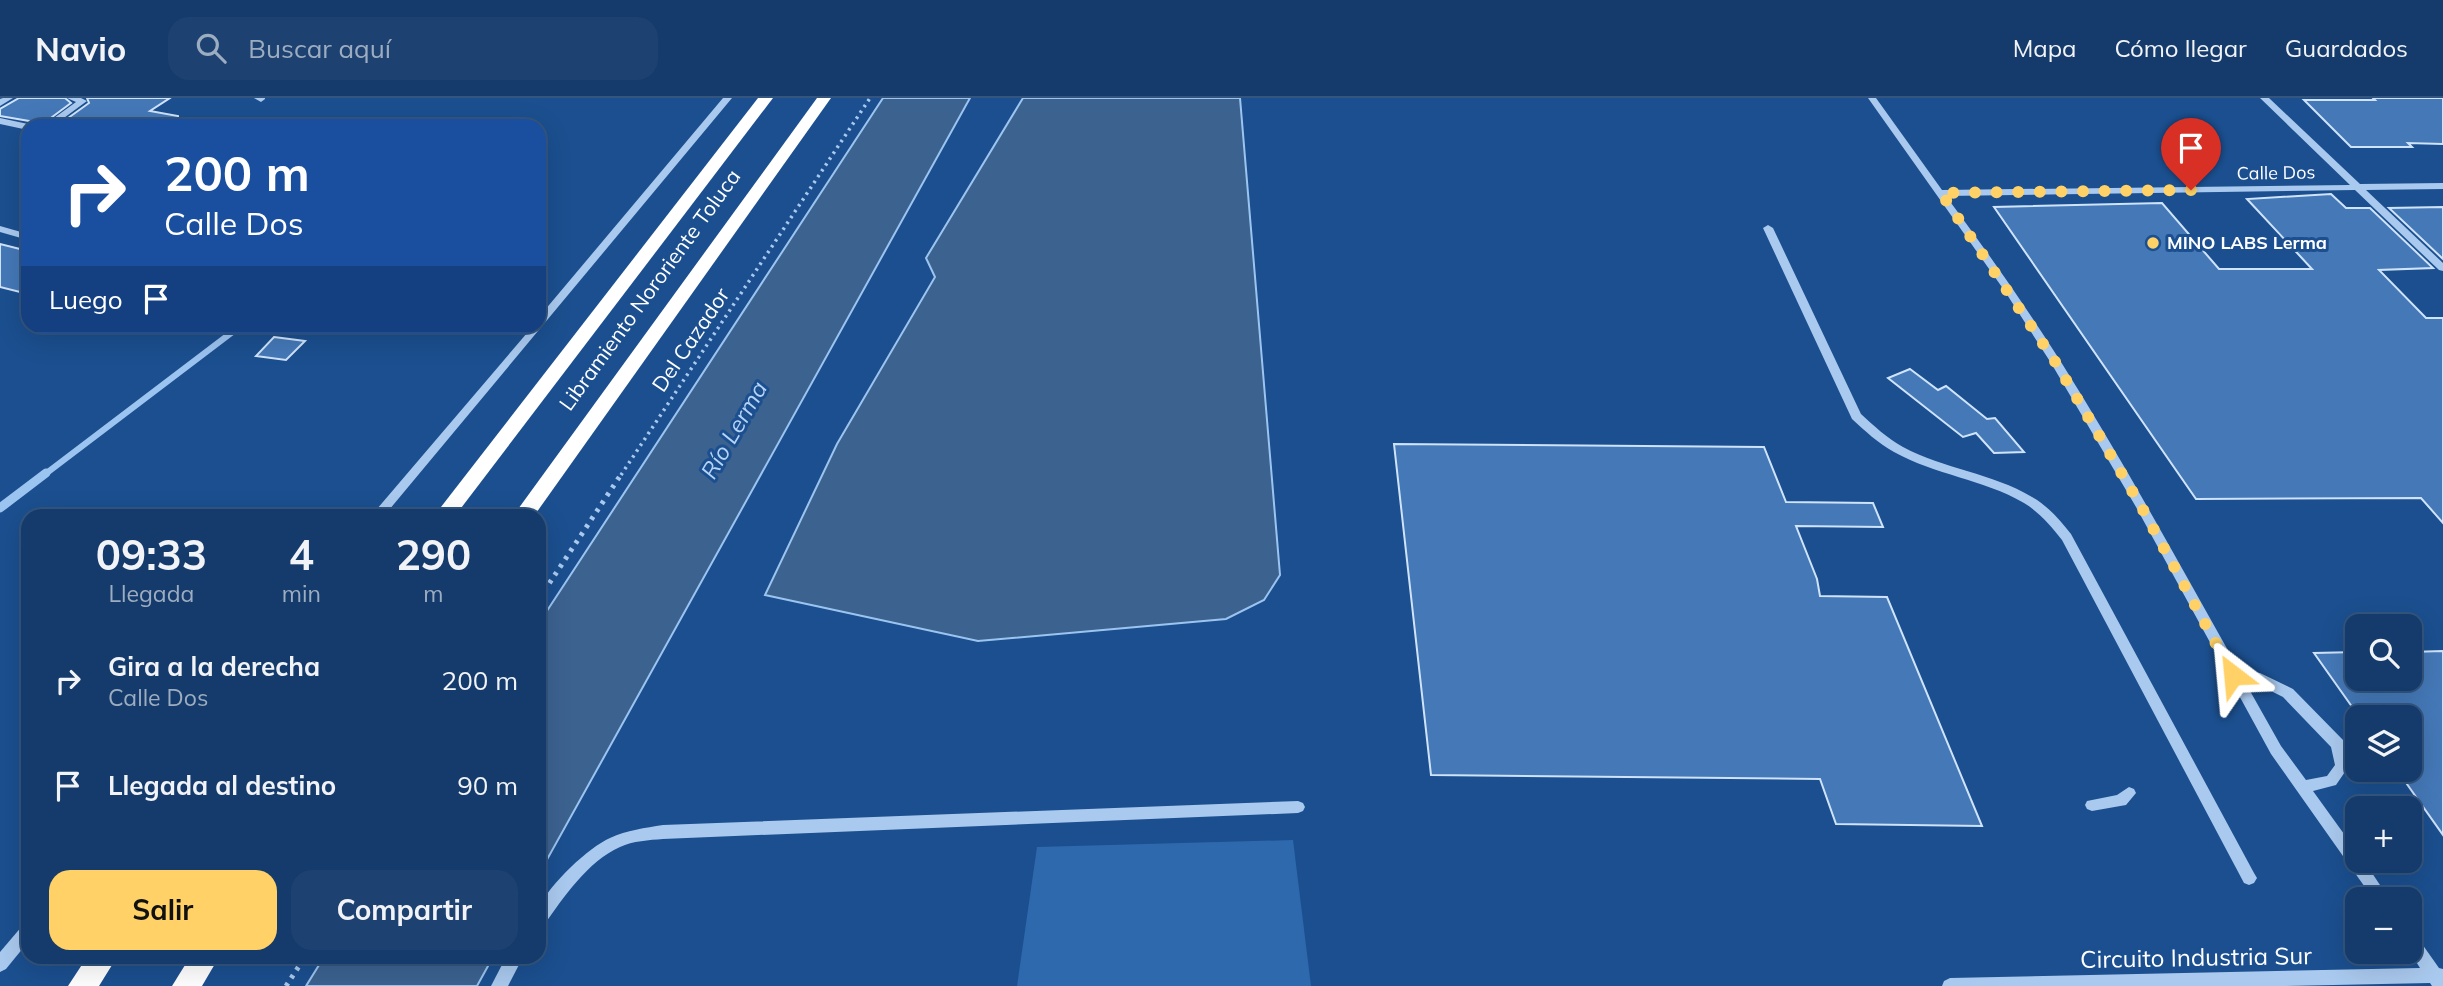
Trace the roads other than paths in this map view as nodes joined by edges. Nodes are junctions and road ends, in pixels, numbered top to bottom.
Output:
1 (9, 98) edge
2 (71, 98) edge
3 (728, 98) edge
4 (766, 98) edge
5 (824, 98) edge
6 (1872, 98) edge
7 (2264, 98) edge
8 (0, 103) edge
9 (57, 119) edge
10 (0, 121) edge
11 (21, 126) edge
12 (2443, 186) edge
13 (2358, 187) junction
14 (1941, 193) junction
15 (0, 229) edge
16 (1768, 229) dead end
17 (21, 235) edge
18 (2443, 268) edge
19 (546, 309) edge
20 (552, 309) junction
21 (546, 316) edge
22 (531, 333) edge
23 (383, 509) edge
24 (449, 509) edge
25 (528, 509) edge
26 (2233, 675) junction
27 (2302, 787) junction
28 (2129, 793) dead end
29 (2092, 804) dead end
30 (1298, 807) dead end
31 (2249, 878) dead end
32 (2375, 887) edge
33 (546, 910) edge
34 (21, 938) edge
35 (2422, 956) edge
36 (0, 964) edge
37 (99, 964) edge
38 (201, 964) edge
39 (511, 964) edge
40 (2439, 979) edge
41 (82, 986) edge
42 (186, 986) edge
43 (499, 986) edge
44 (1950, 986) edge

1 - 8 street
2 - 9 street
3 - 20 street
4 - 24 highway, Libramiento Nororiente Toluca
5 - 25 highway, Libramiento Nororiente Toluca
6 - 14 street
7 - 13 street
10 - 11 street
12 - 13 street, Calle Dos
13 - 14 street, Calle Dos
13 - 18 street
14 - 26 street
15 - 17 street
16 - 31 street
19 - 20 street
20 - 21 street
22 - 23 street
26 - 27 street
26 - 27 street
27 - 32 street
28 - 29 street
30 - 33 street
34 - 36 street
35 - 40 street
37 - 41 highway
38 - 42 highway
39 - 43 street
40 - 44 street, Circuito Industria Sur

